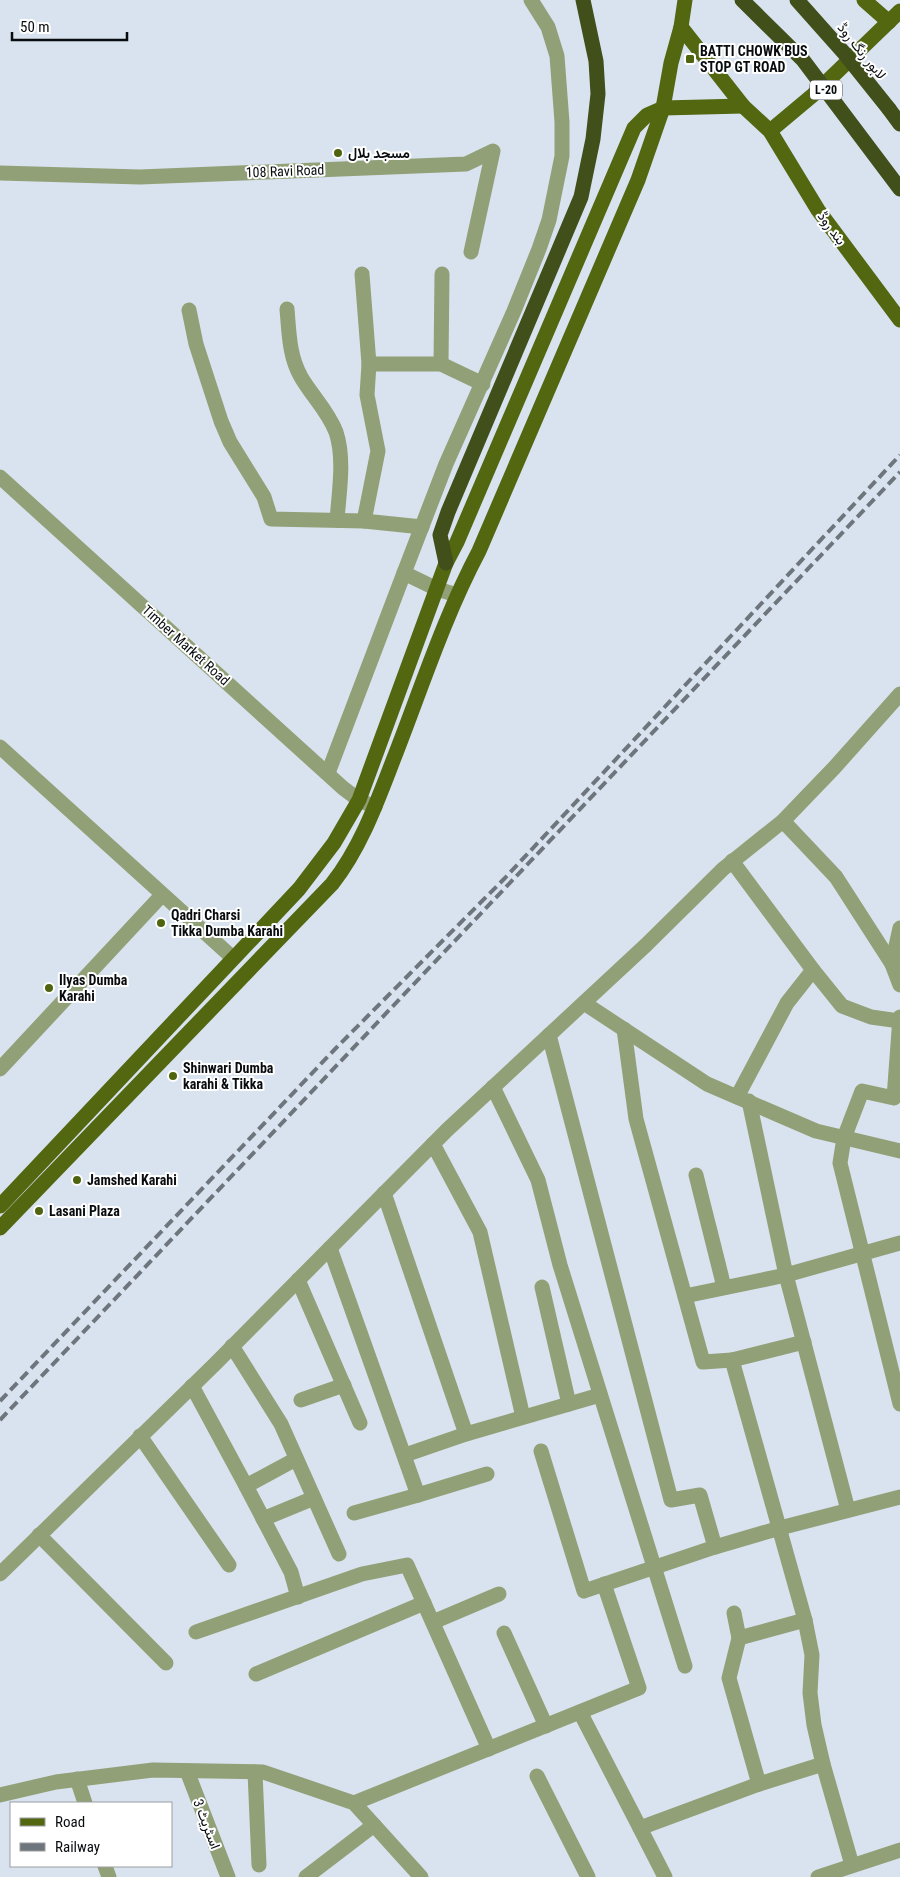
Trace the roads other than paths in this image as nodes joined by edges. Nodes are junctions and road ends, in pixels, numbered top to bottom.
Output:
1 (531, 0) edge
2 (583, 0) edge
3 (685, 0) edge
4 (742, 0) edge
5 (797, 0) edge
6 (864, 0) edge
7 (894, 16) edge
8 (681, 27) junction
9 (743, 106) junction
10 (663, 108) junction
11 (900, 124) edge
12 (770, 131) junction
13 (0, 173) edge
14 (900, 189) edge
15 (471, 252) dead end
16 (362, 274) dead end
17 (442, 274) dead end
18 (287, 309) dead end
19 (189, 310) dead end
20 (900, 320) edge
21 (369, 364) junction
22 (441, 364) junction
23 (483, 384) junction
24 (0, 477) edge
25 (337, 520) junction
26 (364, 521) junction
27 (422, 527) junction
28 (440, 535) junction
29 (457, 542) junction
30 (478, 551) junction
31 (446, 564) junction
32 (404, 573) junction
33 (437, 588) junction
34 (457, 595) junction
35 (900, 694) edge
36 (1, 749) edge
37 (328, 773) junction
38 (358, 800) junction
39 (375, 808) junction
40 (783, 821) junction
41 (732, 861) junction
42 (162, 895) junction
43 (900, 928) edge
44 (233, 958) junction
45 (892, 964) junction
46 (813, 970) junction
47 (900, 985) edge
48 (584, 1003) junction
49 (900, 1019) edge
50 (624, 1029) junction
51 (549, 1035) junction
52 (0, 1069) edge
53 (493, 1087) junction
54 (743, 1099) junction
55 (844, 1138) junction
56 (433, 1144) junction
57 (900, 1151) edge
58 (696, 1175) dead end
59 (384, 1193) junction
60 (0, 1206) edge
61 (0, 1228) edge
62 (900, 1243) edge
63 (330, 1248) junction
64 (863, 1254) junction
65 (786, 1275) junction
66 (298, 1280) junction
67 (542, 1287) dead end
68 (724, 1287) junction
69 (686, 1296) junction
70 (804, 1342) junction
71 (232, 1346) junction
72 (732, 1360) junction
73 (344, 1385) junction
74 (192, 1386) junction
75 (600, 1395) junction
76 (301, 1400) dead end
77 (569, 1404) junction
78 (900, 1404) edge
79 (523, 1417) junction
80 (360, 1423) dead end
81 (466, 1434) junction
82 (140, 1436) junction
83 (541, 1451) dead end
84 (405, 1455) junction
85 (296, 1459) junction
86 (487, 1474) dead end
87 (246, 1486) junction
88 (418, 1495) junction
89 (900, 1497) edge
90 (314, 1498) junction
91 (848, 1510) junction
92 (354, 1513) dead end
93 (263, 1519) junction
94 (780, 1528) junction
95 (39, 1535) junction
96 (715, 1547) junction
97 (339, 1554) dead end
98 (228, 1565) dead end
99 (654, 1567) junction
100 (0, 1574) edge
101 (604, 1584) junction
102 (499, 1594) dead end
103 (298, 1597) junction
104 (424, 1603) junction
105 (734, 1613) dead end
106 (805, 1620) junction
107 (433, 1622) junction
108 (196, 1632) dead end
109 (504, 1633) dead end
110 (739, 1638) junction
111 (166, 1663) dead end
112 (685, 1666) dead end
113 (256, 1674) dead end
114 (580, 1712) junction
115 (546, 1726) junction
116 (489, 1749) junction
117 (823, 1764) junction
118 (187, 1770) junction
119 (255, 1772) junction
120 (537, 1776) dead end
121 (76, 1779) junction
122 (760, 1784) junction
123 (0, 1795) edge
124 (85, 1802) edge
125 (354, 1803) junction
126 (374, 1825) junction
127 (640, 1828) junction
128 (900, 1850) edge
129 (259, 1865) dead end
130 (852, 1865) junction
131 (228, 1877) edge
132 (306, 1877) edge
133 (421, 1877) edge
134 (588, 1877) edge
135 (665, 1877) edge
136 (818, 1877) edge

1 - 23 street
2 - 28 highway
3 - 8 main road
4 - 14 highway, L-20, bridge
5 - 11 highway, لاہور رنگ روڈ / L-20, bridge
6 - 7 main road
7 - 12 main road
8 - 9 main road, بند روڈ
8 - 10 main road
9 - 10 main road
9 - 12 main road, بند روڈ
10 - 29 main road
10 - 30 main road
12 - 20 main road, بند روڈ
13 - 15 street, 108 Ravi Road
16 - 21 street
17 - 22 street
18 - 25 street
19 - 25 street
21 - 22 street
21 - 26 street
22 - 23 street
23 - 27 street
24 - 37 street, Timber Market Road
25 - 26 street
26 - 27 street
27 - 32 street
28 - 29 main road
28 - 31 highway
29 - 30 main road
29 - 31 main road
30 - 34 main road
31 - 33 main road
32 - 33 street
32 - 37 street
33 - 34 street
33 - 38 main road
34 - 39 main road
35 - 40 street
36 - 42 street
37 - 38 street, Timber Market Road
38 - 39 street, Timber Market Road
38 - 44 main road
39 - 61 main road
40 - 41 street
40 - 45 street
41 - 46 street
41 - 48 street
42 - 44 street
42 - 52 street
43 - 45 street
44 - 60 main road
45 - 47 street
46 - 49 street
46 - 54 street
48 - 50 street
48 - 51 street
49 - 55 street
50 - 54 street
50 - 69 street
51 - 53 street
51 - 96 street
53 - 56 street
53 - 75 street
54 - 55 street
54 - 65 street
55 - 57 street
55 - 64 street
56 - 59 street
56 - 79 street
58 - 68 street
59 - 63 street
59 - 81 street
62 - 64 street
63 - 66 street
63 - 84 street
64 - 65 street
64 - 78 street
65 - 68 street
65 - 70 street
66 - 71 street
66 - 73 street
67 - 77 street
68 - 69 street
69 - 72 street
70 - 72 street
70 - 91 street
71 - 74 street
71 - 85 street
72 - 94 street
73 - 76 street
73 - 80 street
74 - 82 street
74 - 87 street
75 - 77 street
75 - 99 street
77 - 79 street
79 - 81 street
81 - 84 street
82 - 95 street
82 - 98 street
83 - 101 street
84 - 88 street
85 - 87 street
85 - 90 street
86 - 88 street
87 - 93 street
88 - 92 street
89 - 91 street
90 - 93 street
90 - 97 street
91 - 94 street
93 - 103 street
94 - 96 street
94 - 106 street
95 - 100 street
95 - 111 street
96 - 99 street
99 - 101 street
99 - 112 street
101 - 114 street
102 - 107 street
103 - 104 street
103 - 108 street
104 - 107 street
104 - 113 street
105 - 110 street
106 - 110 street
106 - 117 street
107 - 116 street
109 - 115 street
110 - 122 street
114 - 115 street
114 - 127 street
115 - 116 street
116 - 125 street
117 - 122 street
117 - 130 street
118 - 119 street
118 - 121 street
118 - 131 street, اسٹریٹ 3
119 - 125 street
119 - 129 street
120 - 134 street
121 - 123 street
121 - 124 street
122 - 127 street
125 - 126 street
126 - 132 street
126 - 133 street
127 - 135 street
128 - 130 street
130 - 136 street

